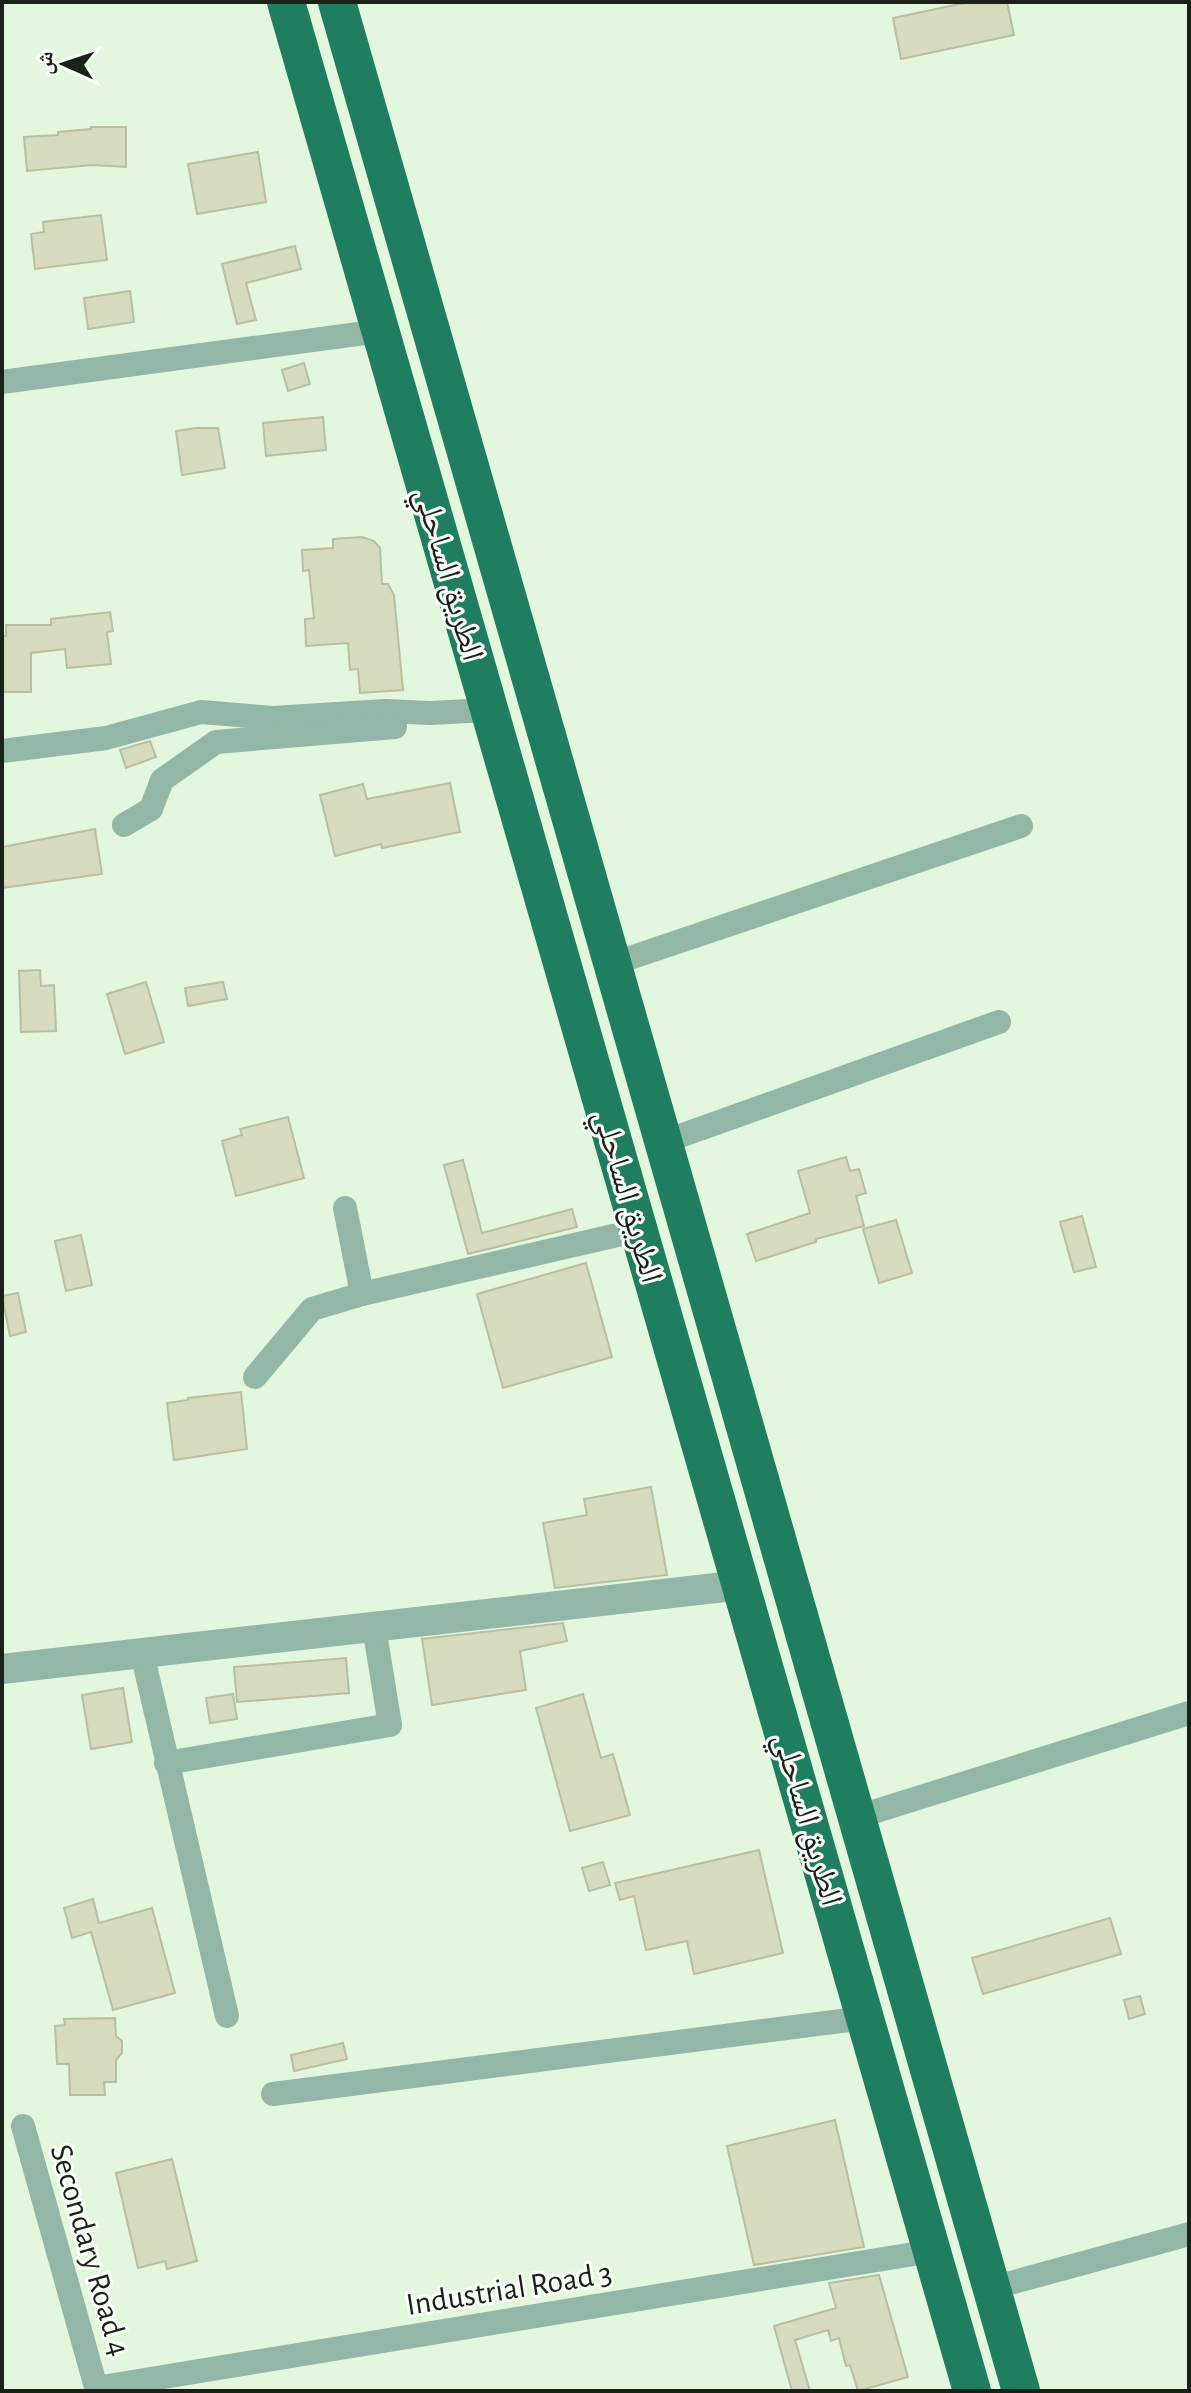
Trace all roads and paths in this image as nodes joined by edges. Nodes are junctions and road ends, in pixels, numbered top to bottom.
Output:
1 (286, 2) edge
2 (337, 2) edge
3 (380, 331) junction
4 (2, 382) edge
5 (489, 710) junction
6 (430, 713) junction
7 (2, 751) edge
8 (124, 825) dead end
9 (1021, 826) dead end
10 (612, 964) junction
11 (999, 1022) dead end
12 (663, 1142) junction
13 (345, 1208) dead end
14 (639, 1230) junction
15 (362, 1294) junction
16 (255, 1377) dead end
17 (742, 1585) junction
18 (374, 1627) junction
19 (142, 1653) junction
20 (2, 1669) edge
21 (1189, 1713) edge
22 (166, 1763) junction
23 (857, 1817) junction
24 (227, 2016) dead end
25 (865, 2018) junction
26 (273, 2094) dead end
27 (23, 2126) dead end
28 (1189, 2234) edge
29 (932, 2251) junction
30 (992, 2288) junction
31 (96, 2390) edge
32 (972, 2391) edge
33 (1021, 2391) edge

1 - 3 highway, الطريق الساحلي
2 - 10 highway, الطريق الساحلي
3 - 4 street
3 - 5 highway, الطريق الساحلي
5 - 6 street
5 - 14 highway, الطريق الساحلي
6 - 7 street
6 - 8 street
9 - 10 street
10 - 12 highway, الطريق الساحلي
11 - 12 street
12 - 23 highway, الطريق الساحلي
13 - 15 street
14 - 15 street
14 - 17 highway, الطريق الساحلي
15 - 16 street
17 - 18 street
17 - 25 highway, الطريق الساحلي
18 - 19 street
18 - 22 street
19 - 20 street
19 - 22 street
21 - 23 street
22 - 24 street
23 - 30 highway, الطريق الساحلي
25 - 26 street
25 - 29 highway, الطريق الساحلي
27 - 31 street, Secondary Road 4
28 - 30 street
29 - 31 street, Industrial Road 3
29 - 32 highway, الطريق الساحلي
30 - 33 highway, الطريق الساحلي

